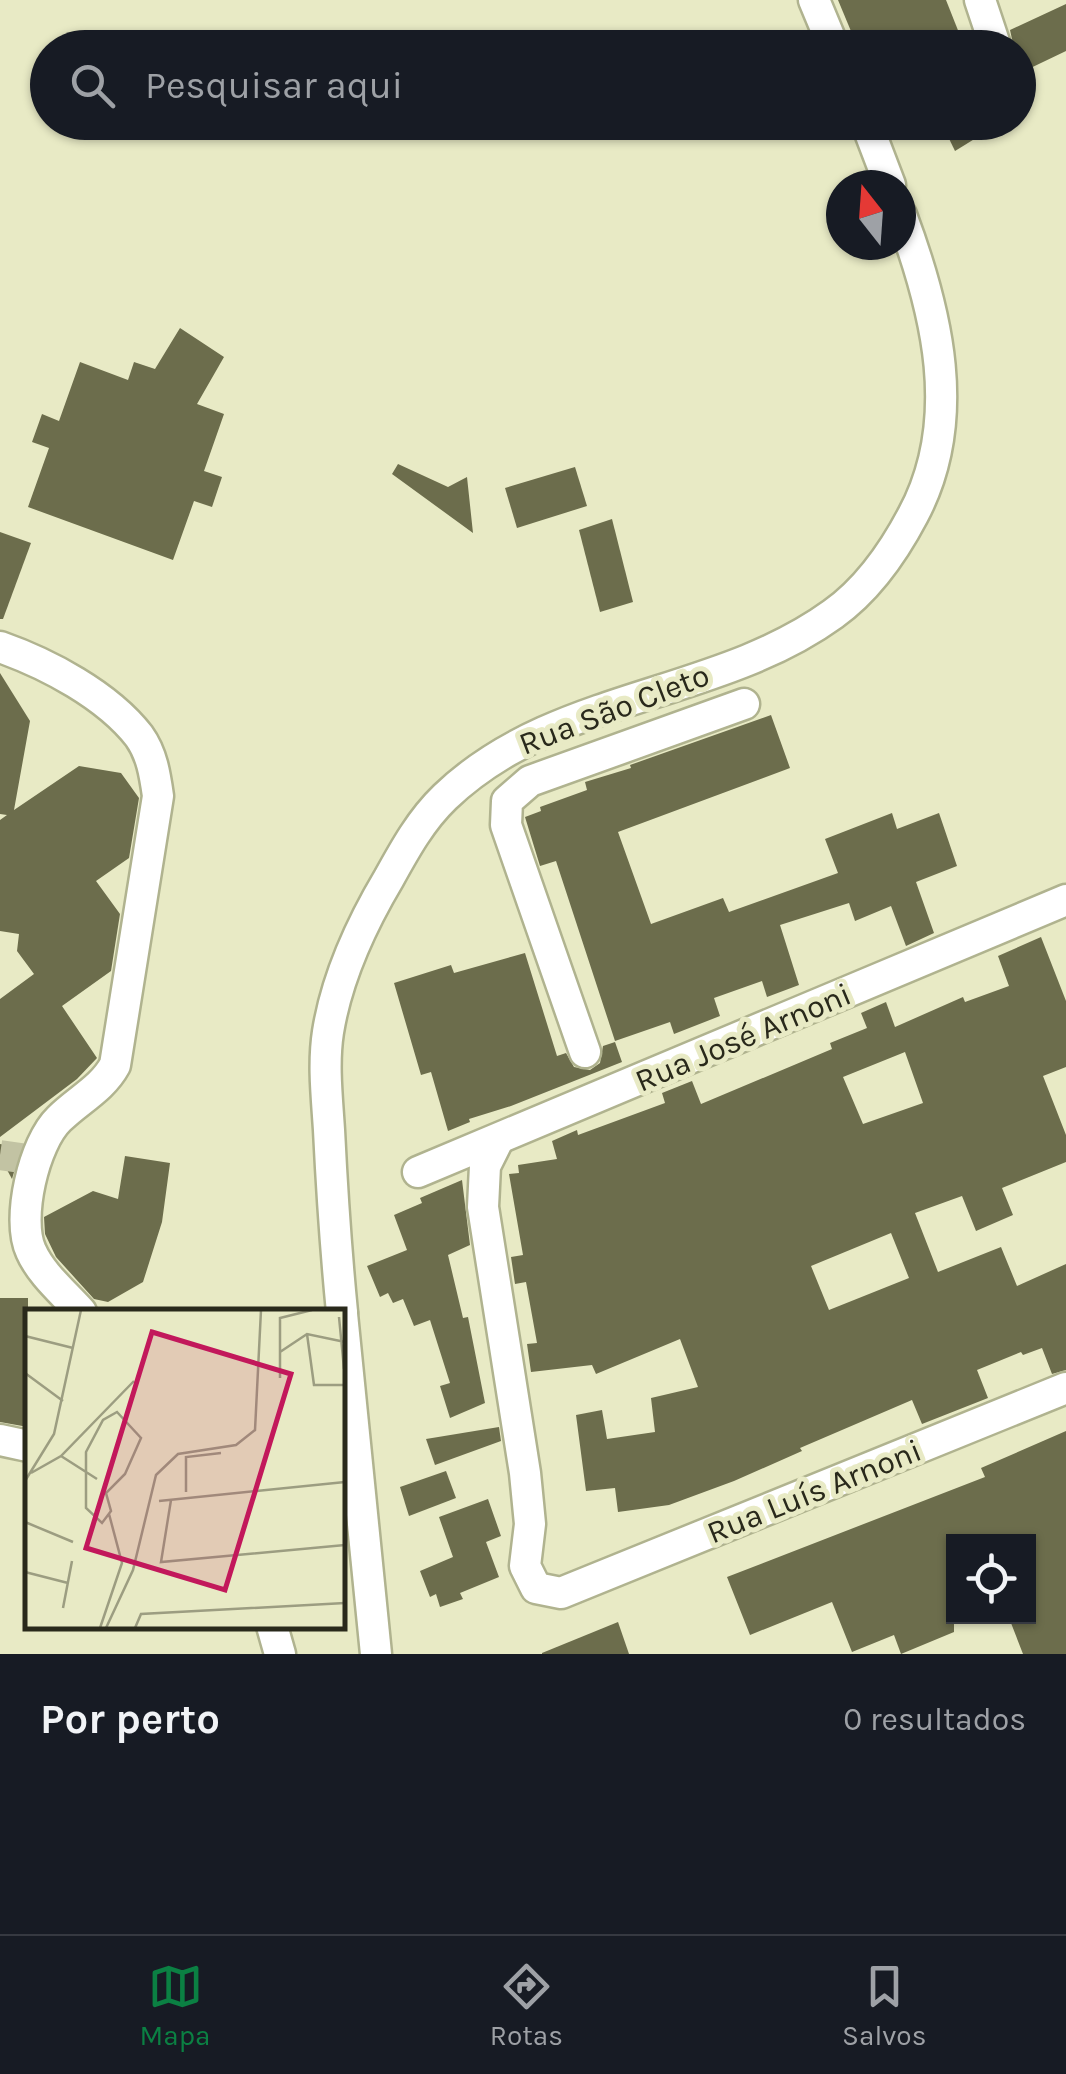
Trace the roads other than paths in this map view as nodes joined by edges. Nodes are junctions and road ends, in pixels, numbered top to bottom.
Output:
1 (814, 0) edge
2 (980, 0) edge
3 (826, 30) edge
4 (990, 30) edge
5 (873, 140) edge
6 (884, 170) edge
7 (914, 260) edge
8 (0, 647) edge
9 (744, 704) dead end
10 (1066, 900) edge
11 (593, 1074) junction
12 (498, 1140) junction
13 (418, 1172) dead end
14 (78, 1309) edge
15 (342, 1309) edge
16 (345, 1343) edge
17 (1066, 1388) edge
18 (0, 1440) edge
19 (25, 1445) edge
20 (273, 1629) edge
21 (280, 1654) edge
22 (376, 1654) edge

1 - 3 street
2 - 4 street
5 - 6 street
7 - 15 street, Rua São Cleto
8 - 14 street
9 - 11 street
10 - 11 street, Rua José Arnoni
11 - 12 street, Rua José Arnoni
12 - 13 street, Rua José Arnoni
12 - 17 street, Rua Luís Arnoni
16 - 22 street, Rua São Cleto
18 - 19 street
20 - 21 street

